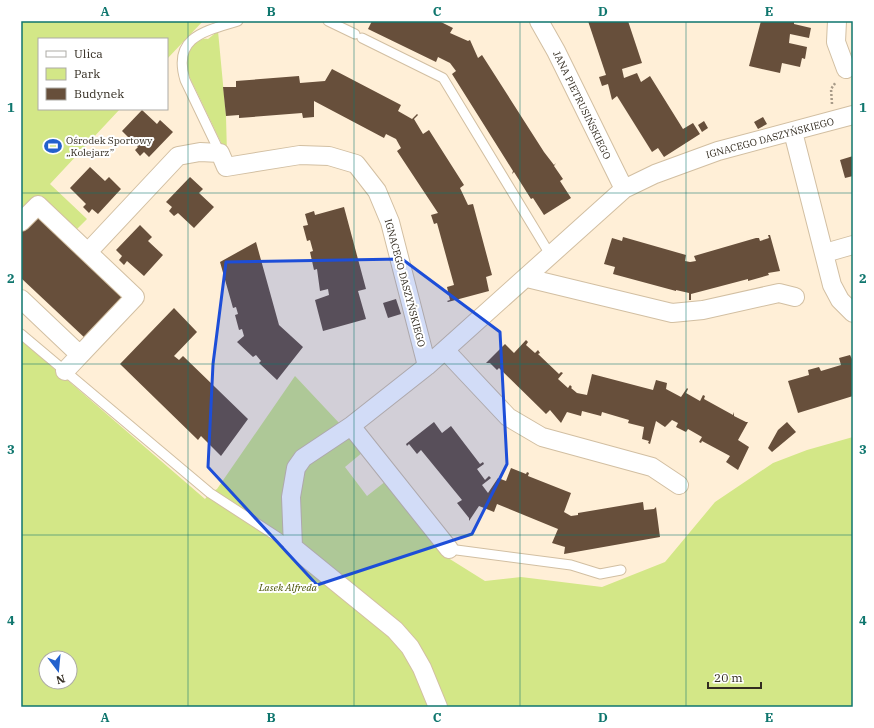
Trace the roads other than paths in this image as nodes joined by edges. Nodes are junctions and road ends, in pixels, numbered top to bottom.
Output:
1 (238, 21) edge
2 (328, 21) edge
3 (539, 21) edge
4 (837, 21) edge
5 (846, 69) dead end
6 (853, 115) edge
7 (792, 132) junction
8 (220, 153) junction
9 (624, 190) junction
10 (21, 222) edge
11 (853, 245) edge
12 (88, 252) junction
13 (824, 253) junction
14 (550, 256) junction
15 (527, 278) junction
16 (795, 297) dead end
17 (21, 300) edge
18 (853, 313) edge
19 (21, 334) edge
20 (446, 350) junction
21 (80, 355) junction
22 (426, 366) junction
23 (65, 371) junction
24 (351, 426) junction
25 (679, 485) dead end
26 (293, 547) junction
27 (449, 549) joint
28 (621, 570) dead end
29 (438, 707) edge

1 - 8 lane, IGNACEGO DASZYŃSKIEGO
2 - 14 lane
3 - 9 street, JANA PIETRUSIŃSKIEGO
4 - 5 street
6 - 7 street, IGNACEGO DASZYŃSKIEGO
7 - 9 street, IGNACEGO DASZYŃSKIEGO
7 - 13 street
8 - 12 street
8 - 22 street, IGNACEGO DASZYŃSKIEGO
9 - 14 street, IGNACEGO DASZYŃSKIEGO
10 - 12 street
11 - 13 street
12 - 21 street
13 - 18 street
14 - 15 street, IGNACEGO DASZYŃSKIEGO
15 - 16 street
15 - 20 street, IGNACEGO DASZYŃSKIEGO
17 - 21 street
19 - 23 lane
20 - 22 street, IGNACEGO DASZYŃSKIEGO
20 - 25 street
21 - 23 street
22 - 24 street, IGNACEGO DASZYŃSKIEGO
23 - 26 lane
24 - 26 street, IGNACEGO DASZYŃSKIEGO
24 - 27 street
26 - 29 street
27 - 28 lane

